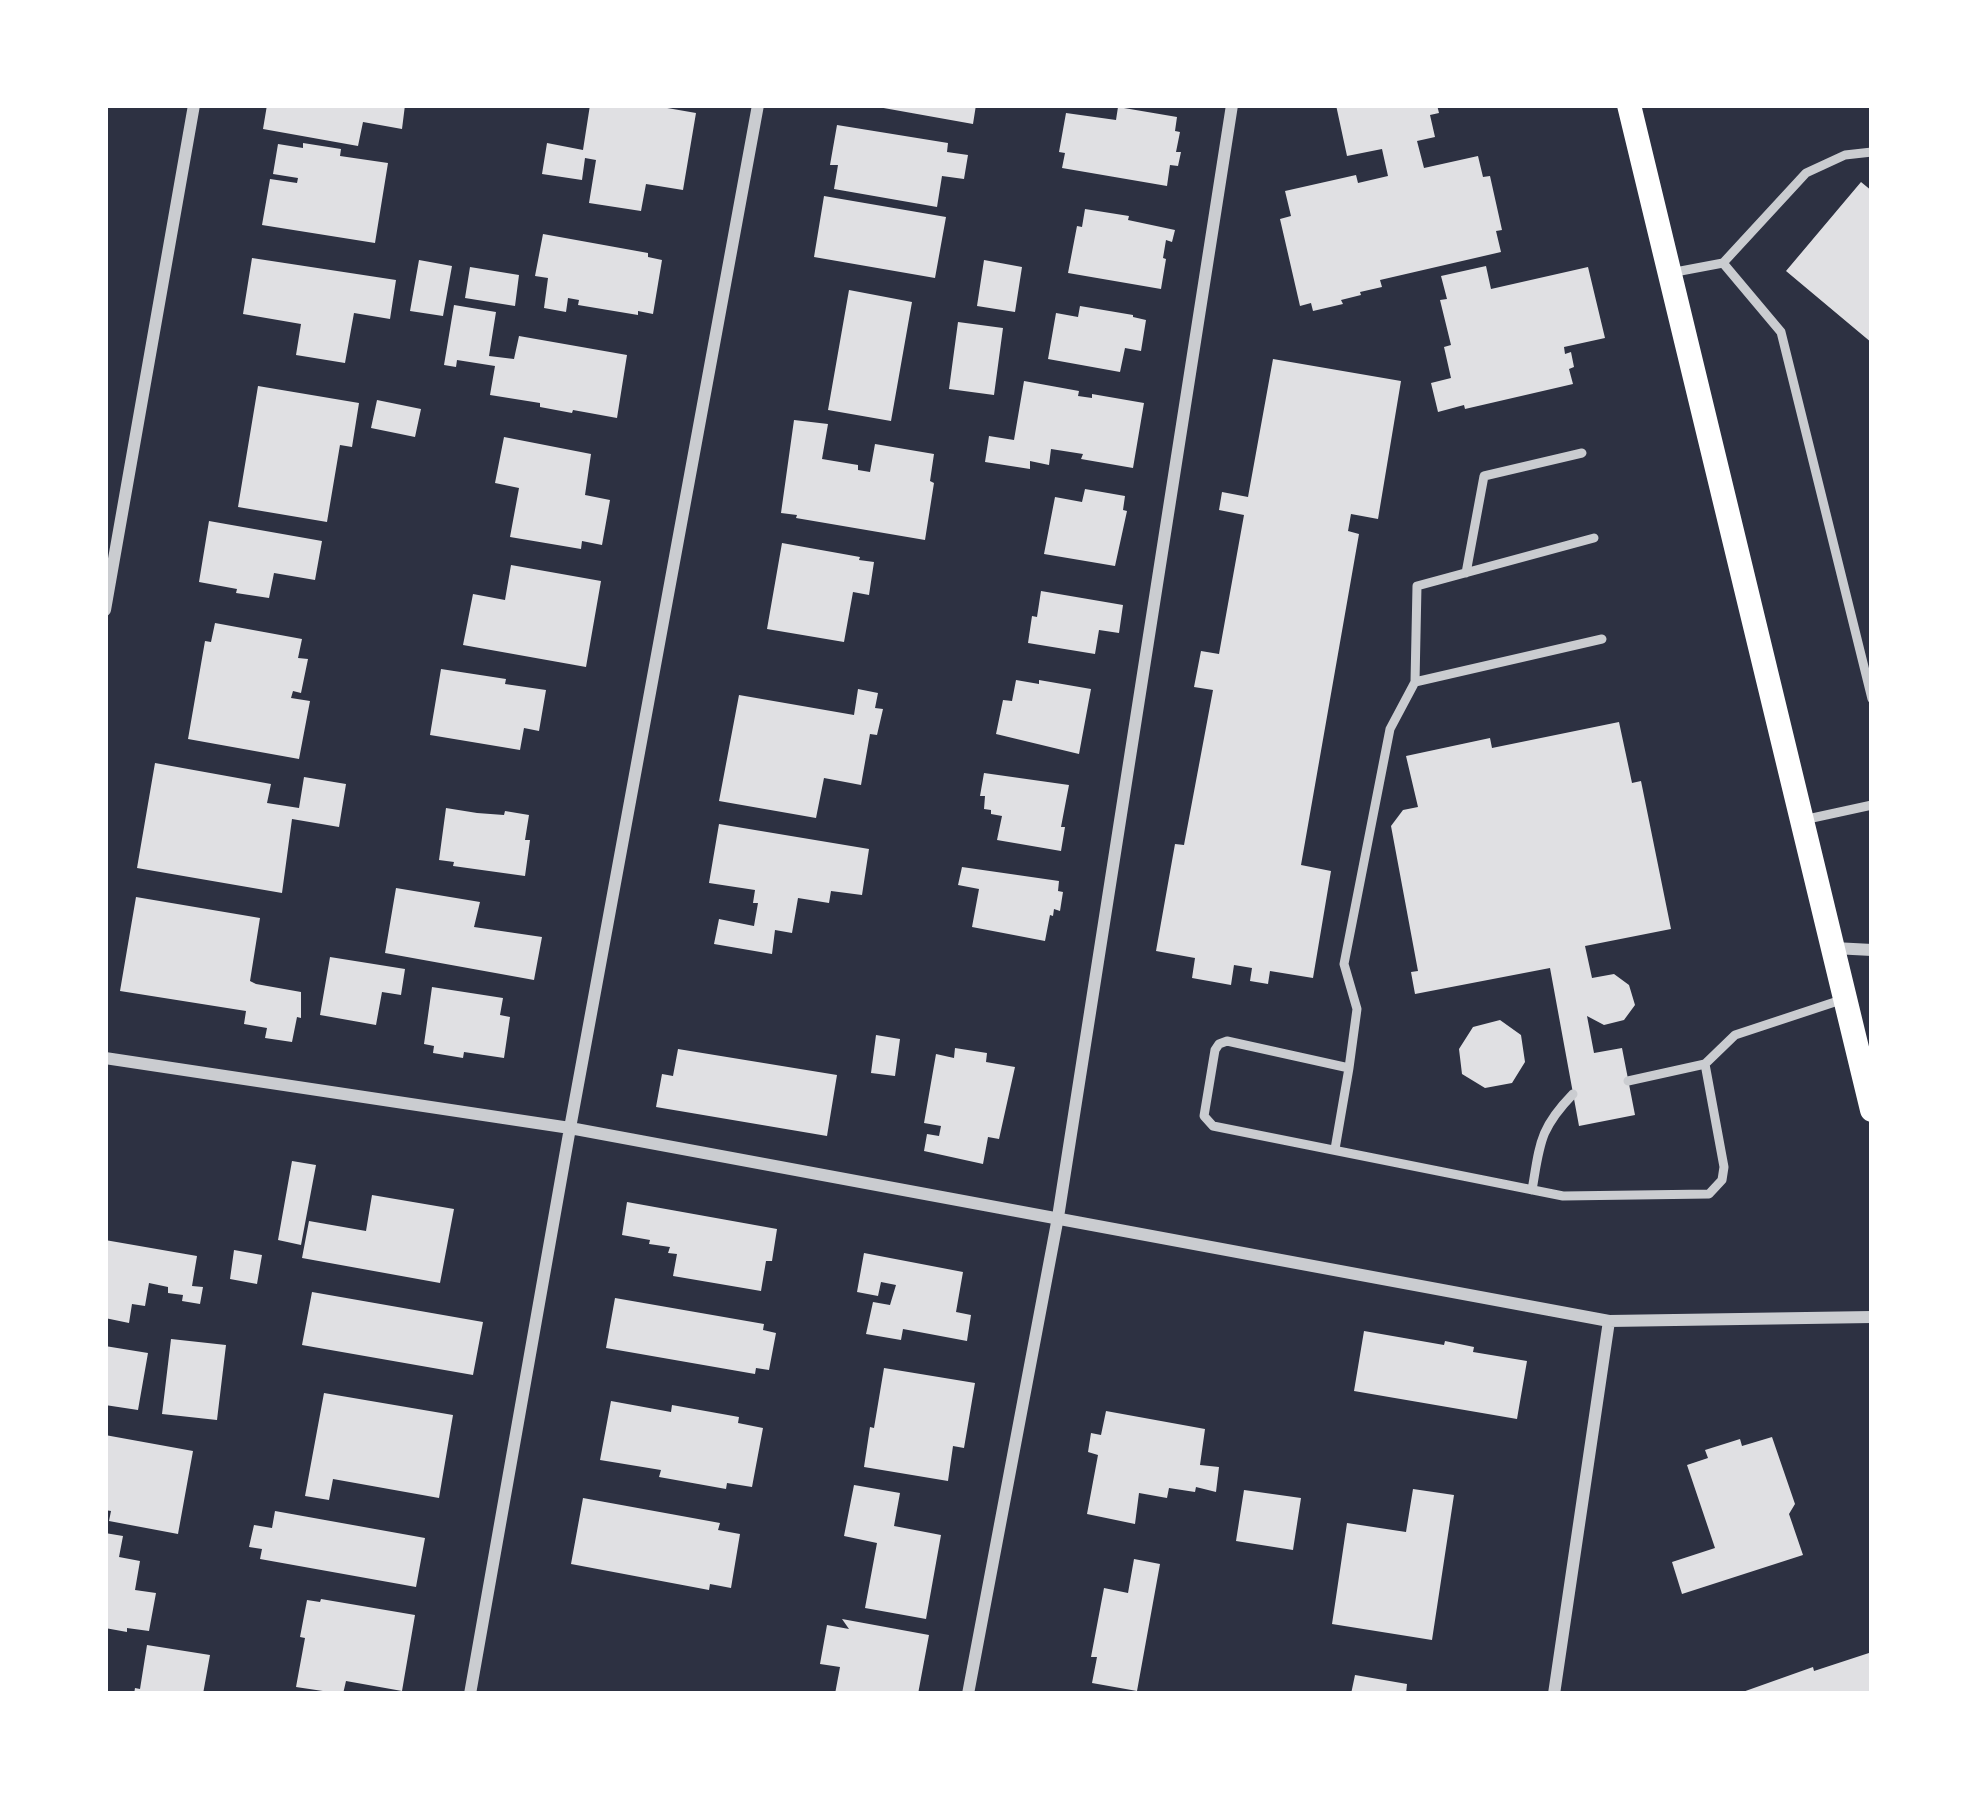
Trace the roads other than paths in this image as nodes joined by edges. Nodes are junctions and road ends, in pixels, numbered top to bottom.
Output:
1 (194, 105) edge
2 (758, 105) edge
3 (1232, 105) edge
4 (1629, 105) edge
5 (1872, 152) edge
6 (1723, 263) junction
7 (1670, 273) junction
8 (1582, 453) dead end
9 (1594, 538) dead end
10 (1466, 573) junction
11 (105, 610) edge
12 (1602, 639) dead end
13 (1415, 682) junction
14 (1872, 699) edge
15 (1872, 805) edge
16 (1803, 820) junction
17 (1834, 948) junction
18 (1872, 950) edge
19 (1846, 999) junction
20 (105, 1058) edge
21 (1705, 1064) junction
22 (1348, 1067) junction
23 (1628, 1082) dead end
24 (1573, 1094) dead end
25 (1872, 1110) edge
26 (570, 1128) junction
27 (1334, 1149) junction
28 (1532, 1190) junction
29 (1058, 1217) junction
30 (1872, 1317) edge
31 (1609, 1321) junction
32 (470, 1694) edge
33 (968, 1694) edge
34 (1554, 1694) edge

1 - 11 street
2 - 26 street
3 - 29 street
4 - 7 main road
5 - 6 lane
6 - 7 lane
6 - 14 lane
7 - 16 main road
8 - 10 lane
9 - 10 lane
10 - 13 lane
12 - 13 lane
13 - 22 lane
15 - 16 lane
16 - 17 main road
17 - 18 street
17 - 19 main road
19 - 21 lane
19 - 25 main road
20 - 26 street
21 - 23 lane
21 - 28 lane
22 - 27 lane
22 - 27 lane
24 - 28 lane
26 - 29 street
26 - 32 street
27 - 28 lane
29 - 31 street
29 - 33 street
30 - 31 street
31 - 34 street

